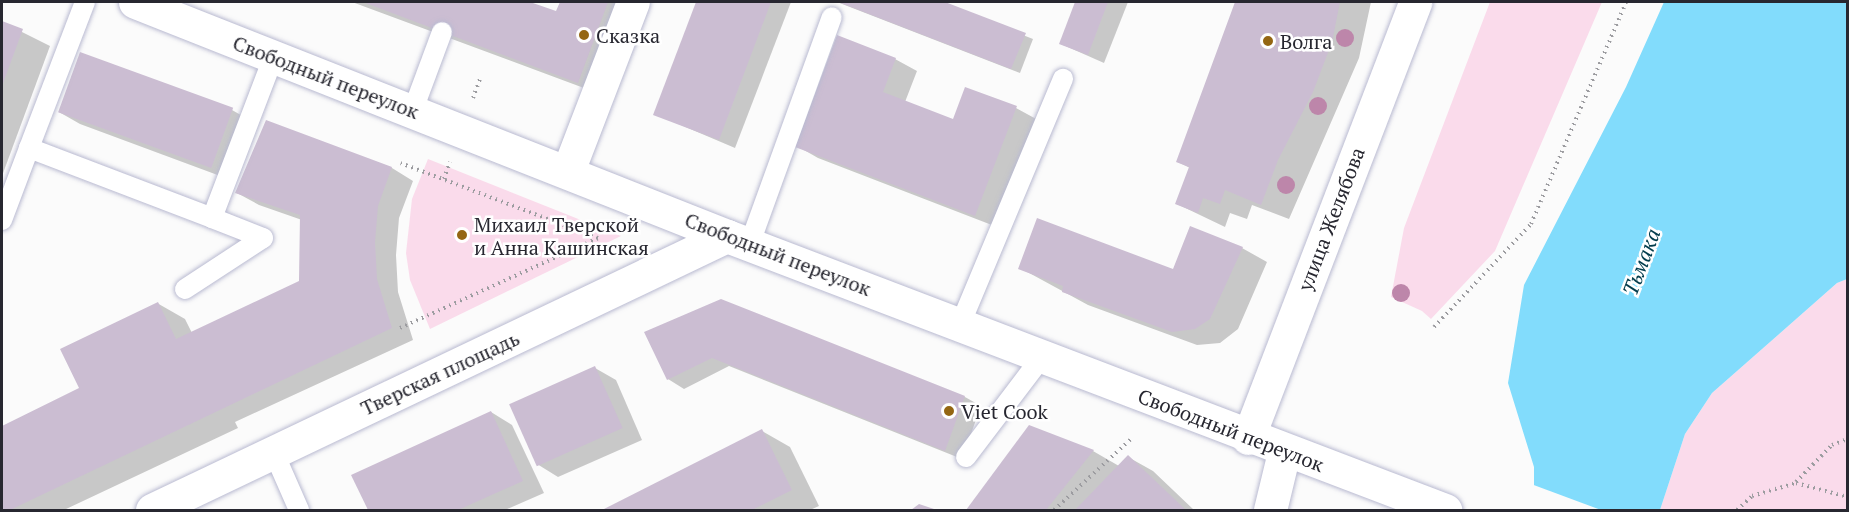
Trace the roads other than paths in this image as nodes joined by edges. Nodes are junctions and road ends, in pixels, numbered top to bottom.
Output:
1 (85, 2) edge
2 (135, 2) edge
3 (633, 2) edge
4 (1415, 2) edge
5 (832, 18) dead end
6 (442, 32) dead end
7 (274, 56) junction
8 (1063, 80) dead end
9 (412, 110) junction
10 (29, 148) junction
11 (568, 171) junction
12 (212, 218) junction
13 (2, 220) edge
14 (739, 239) junction
15 (185, 289) dead end
16 (960, 325) junction
17 (1042, 357) junction
18 (1248, 438) junction
19 (1284, 452) junction
20 (274, 453) junction
21 (966, 457) dead end
22 (1434, 506) edge
23 (152, 510) edge
24 (299, 510) edge
25 (1270, 510) edge

1 - 10 lane
2 - 7 street, Свободный переулок
3 - 11 street
4 - 18 street, улица Желябова
5 - 14 lane
6 - 9 lane
7 - 9 street, Свободный переулок
7 - 12 lane
8 - 16 lane
9 - 11 street, Свободный переулок
10 - 12 lane
10 - 13 lane
11 - 14 street, Свободный переулок
12 - 15 lane
14 - 16 street, Свободный переулок
14 - 20 street, Тверская площадь
16 - 17 street, Свободный переулок
17 - 18 street, Свободный переулок
17 - 21 lane
18 - 19 street, Свободный переулок
19 - 22 street, Свободный переулок
19 - 25 street
20 - 23 street, Тверская площадь
20 - 24 lane

